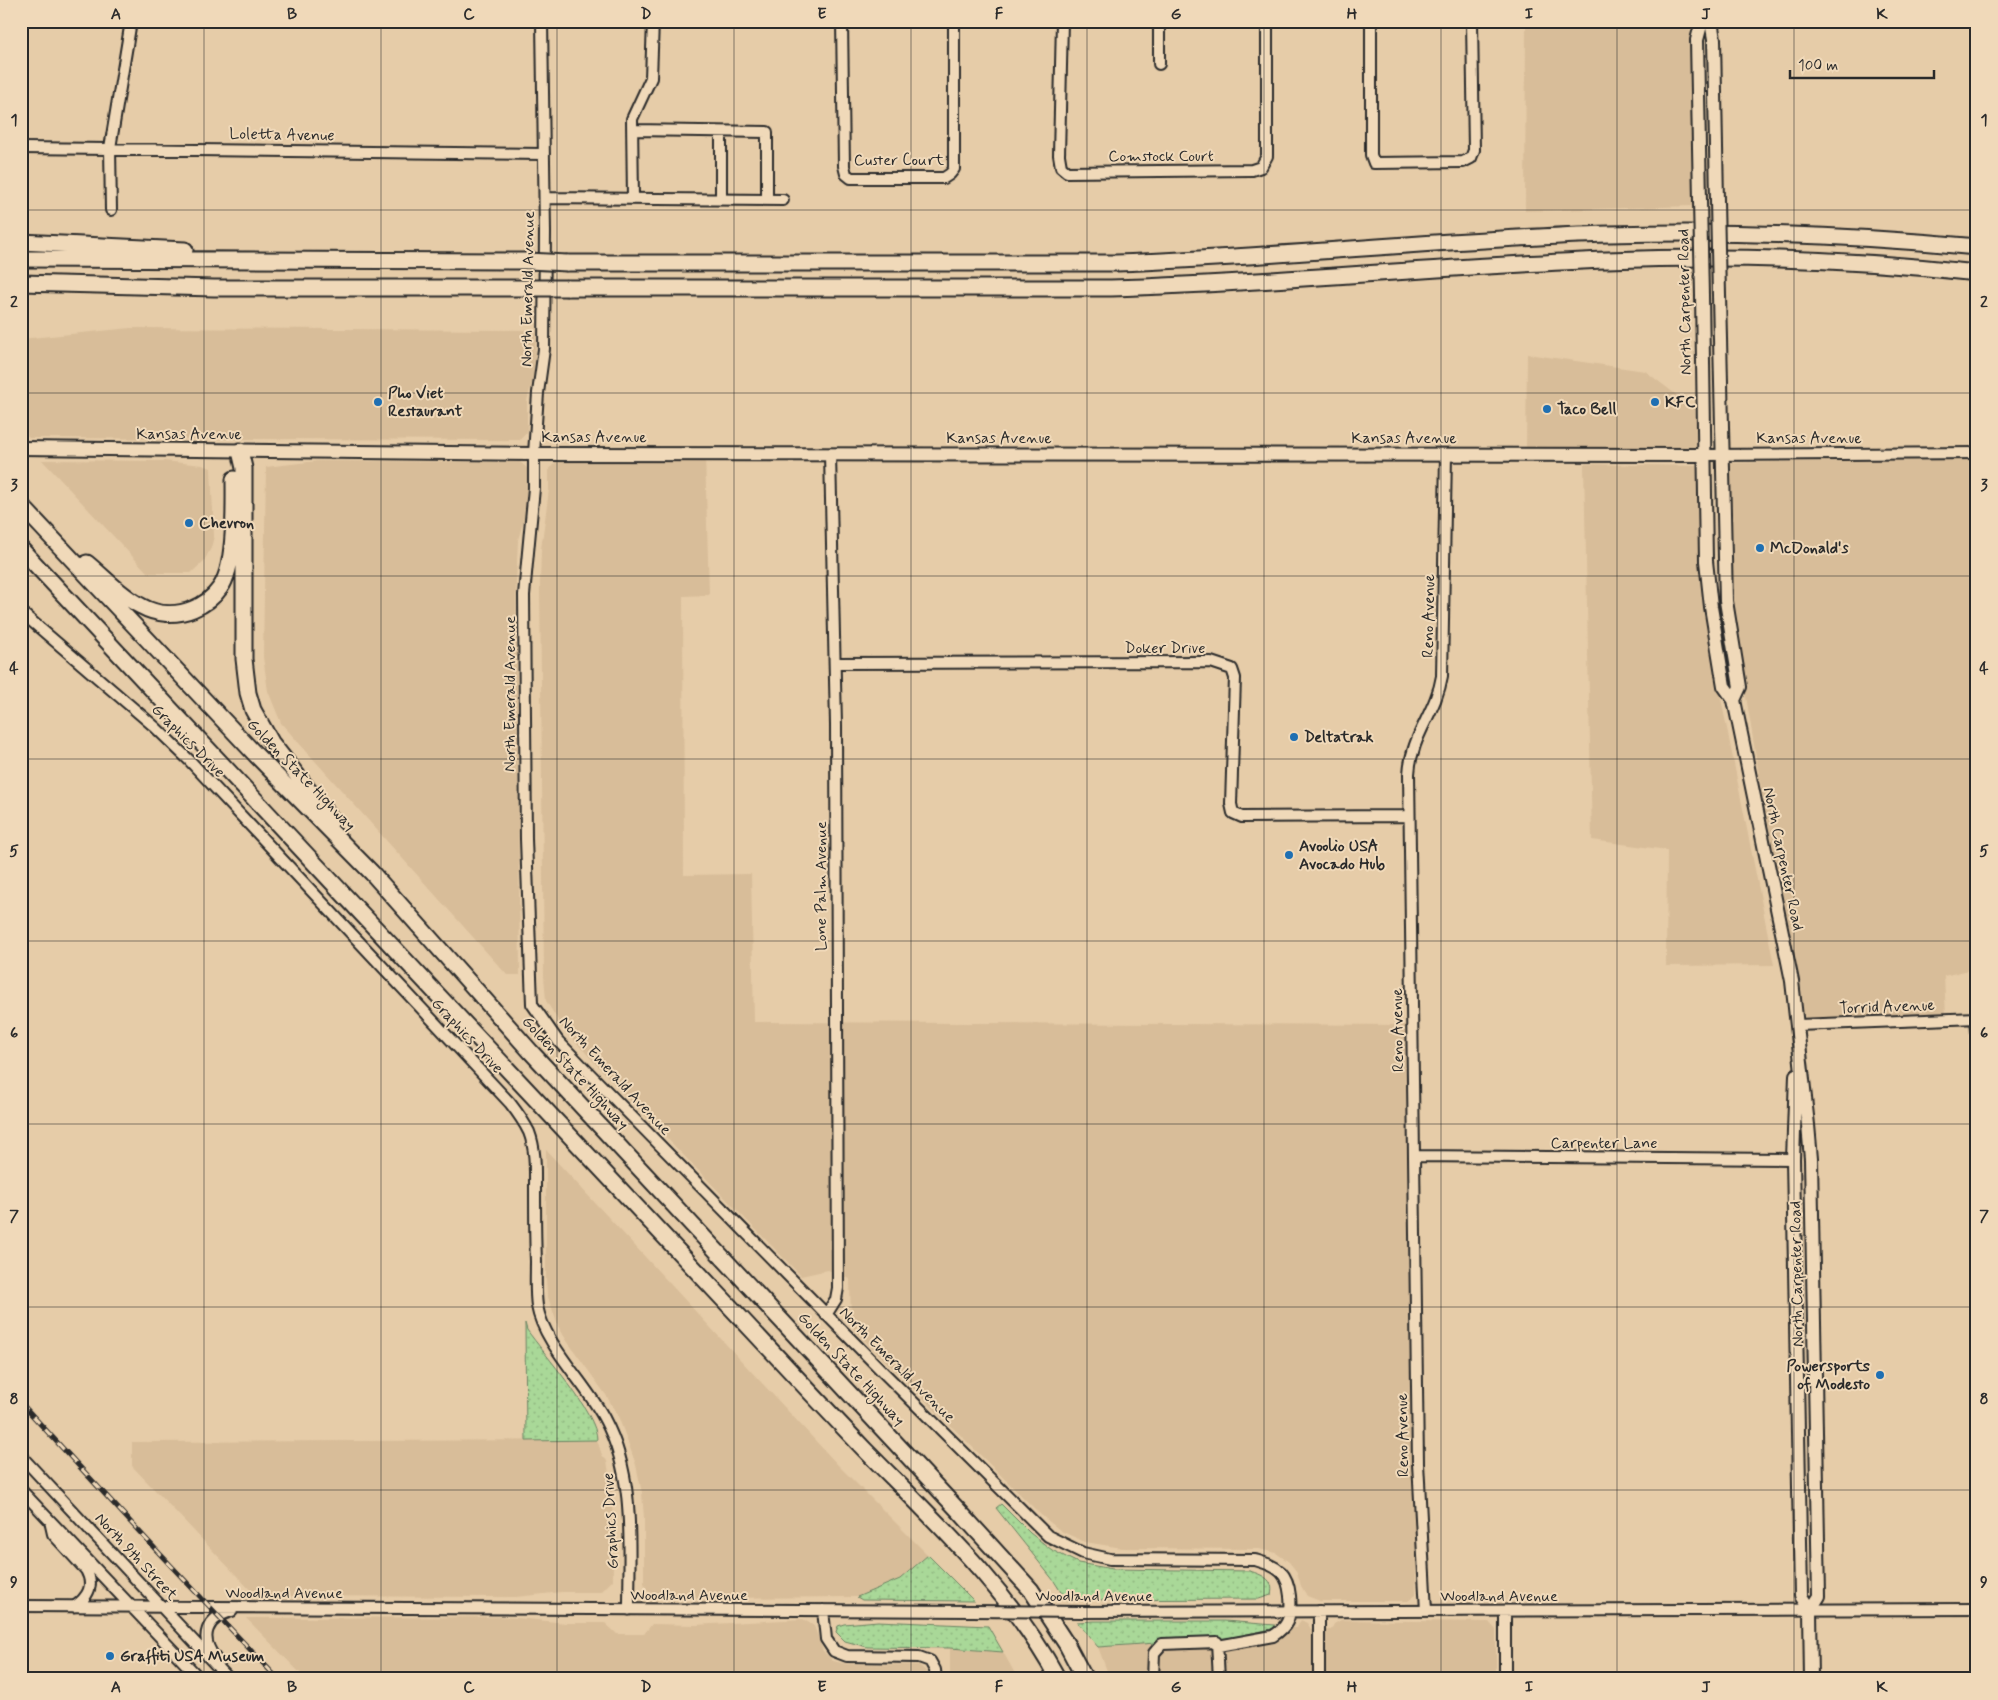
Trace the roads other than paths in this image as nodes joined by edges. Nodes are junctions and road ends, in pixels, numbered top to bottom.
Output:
1 (132, 21) edge
2 (542, 21) edge
3 (653, 21) edge
4 (842, 21) edge
5 (954, 21) edge
6 (1062, 21) edge
7 (1159, 21) edge
8 (1267, 21) edge
9 (1371, 21) edge
10 (1472, 21) edge
11 (1702, 21) edge
12 (1711, 21) edge
13 (1159, 64) dead end
14 (632, 130) junction
15 (721, 132) junction
16 (21, 148) edge
17 (110, 148) junction
18 (543, 154) junction
19 (544, 198) junction
20 (633, 199) junction
21 (721, 199) junction
22 (767, 200) junction
23 (783, 200) dead end
24 (111, 210) dead end
25 (21, 242) edge
26 (1977, 248) edge
27 (21, 260) edge
28 (394, 260) junction
29 (1977, 272) edge
30 (21, 283) edge
31 (21, 448) edge
32 (240, 451) junction
33 (534, 454) junction
34 (830, 454) junction
35 (1977, 454) edge
36 (1446, 455) junction
37 (1704, 455) junction
38 (1721, 455) junction
39 (21, 505) edge
40 (37, 522) junction
41 (21, 549) edge
42 (21, 612) edge
43 (835, 663) junction
44 (1734, 700) junction
45 (1409, 816) junction
46 (372, 873) junction
47 (1977, 1018) edge
48 (1798, 1025) junction
49 (1977, 1035) edge
50 (1414, 1156) junction
51 (1793, 1159) junction
52 (1813, 1269) junction
53 (826, 1315) junction
54 (1796, 1330) junction
55 (1816, 1417) junction
56 (21, 1456) edge
57 (21, 1490) edge
58 (49, 1520) junction
59 (21, 1606) edge
60 (74, 1607) junction
61 (133, 1608) junction
62 (164, 1608) junction
63 (244, 1608) junction
64 (1977, 1609) edge
65 (629, 1610) junction
66 (823, 1610) junction
67 (1290, 1610) junction
68 (1810, 1610) junction
69 (1319, 1611) junction
70 (1426, 1611) junction
71 (1505, 1611) junction
72 (1218, 1646) junction
73 (200, 1679) edge
74 (229, 1679) edge
75 (234, 1679) edge
76 (936, 1679) edge
77 (1058, 1679) edge
78 (1085, 1679) edge
79 (1153, 1679) edge
80 (1219, 1679) edge
81 (1320, 1679) edge
82 (1505, 1679) edge
83 (1811, 1679) edge

1 - 17 street
2 - 18 street, North Emerald Avenue
3 - 14 street
4 - 5 street, Custer Court
6 - 8 street, Comstock Court
7 - 13 street
9 - 10 street
11 - 37 main road, North Carpenter Road, bridge
12 - 38 main road, North Carpenter Road, bridge
14 - 15 street
14 - 20 street
15 - 21 street
15 - 22 street
16 - 17 street, Loletta Avenue
17 - 18 street, Loletta Avenue
17 - 24 street
18 - 19 street, North Emerald Avenue
19 - 20 street
19 - 33 street, North Emerald Avenue
20 - 21 street
21 - 22 street
22 - 23 street
25 - 28 highway
26 - 28 highway, bridge
27 - 28 highway
29 - 30 highway, bridge
31 - 32 main road, Kansas Avenue
32 - 33 main road, Kansas Avenue
32 - 40 highway
32 - 46 highway
33 - 34 main road, Kansas Avenue
33 - 53 street, North Emerald Avenue
34 - 36 main road, Kansas Avenue
34 - 43 street, Lone Palm Avenue
35 - 38 street, Kansas Avenue
36 - 37 main road, Kansas Avenue
36 - 45 street, Reno Avenue
37 - 38 street, Kansas Avenue
37 - 44 main road, North Carpenter Road
38 - 44 main road, North Carpenter Road
39 - 40 highway, Golden State Highway
40 - 46 highway, Golden State Highway
41 - 77 highway
42 - 65 street, Graphics Drive
43 - 45 street, Doker Drive
43 - 53 street, Lone Palm Avenue
44 - 48 main road, North Carpenter Road
45 - 50 street, Reno Avenue
46 - 78 highway, Golden State Highway
47 - 48 street, Torrid Avenue
47 - 49 street
48 - 51 main road, North Carpenter Road
48 - 52 main road, North Carpenter Road
50 - 51 street, Carpenter Lane
50 - 70 street, Reno Avenue
51 - 52 main road
51 - 54 main road, North Carpenter Road
52 - 55 main road, North Carpenter Road
53 - 67 street, North Emerald Avenue
54 - 55 main road
54 - 68 main road, North Carpenter Road
55 - 68 main road, North Carpenter Road
56 - 62 street, North 9th Street
57 - 58 street
58 - 60 street
58 - 61 street
59 - 60 street, Woodland Avenue
60 - 61 street, Woodland Avenue
61 - 62 street, Woodland Avenue
61 - 73 street
62 - 63 street, Woodland Avenue
62 - 74 street, North 9th Street
63 - 65 street, Woodland Avenue
63 - 75 street
64 - 68 street, Woodland Avenue
65 - 66 street, Woodland Avenue
66 - 67 street, Woodland Avenue, bridge
66 - 76 street
67 - 69 street, Woodland Avenue
67 - 72 street
68 - 71 street, Woodland Avenue
68 - 83 main road, North Carpenter Road
69 - 70 street, Woodland Avenue
69 - 81 street
70 - 71 street, Woodland Avenue
71 - 82 street
72 - 79 street
72 - 80 street

